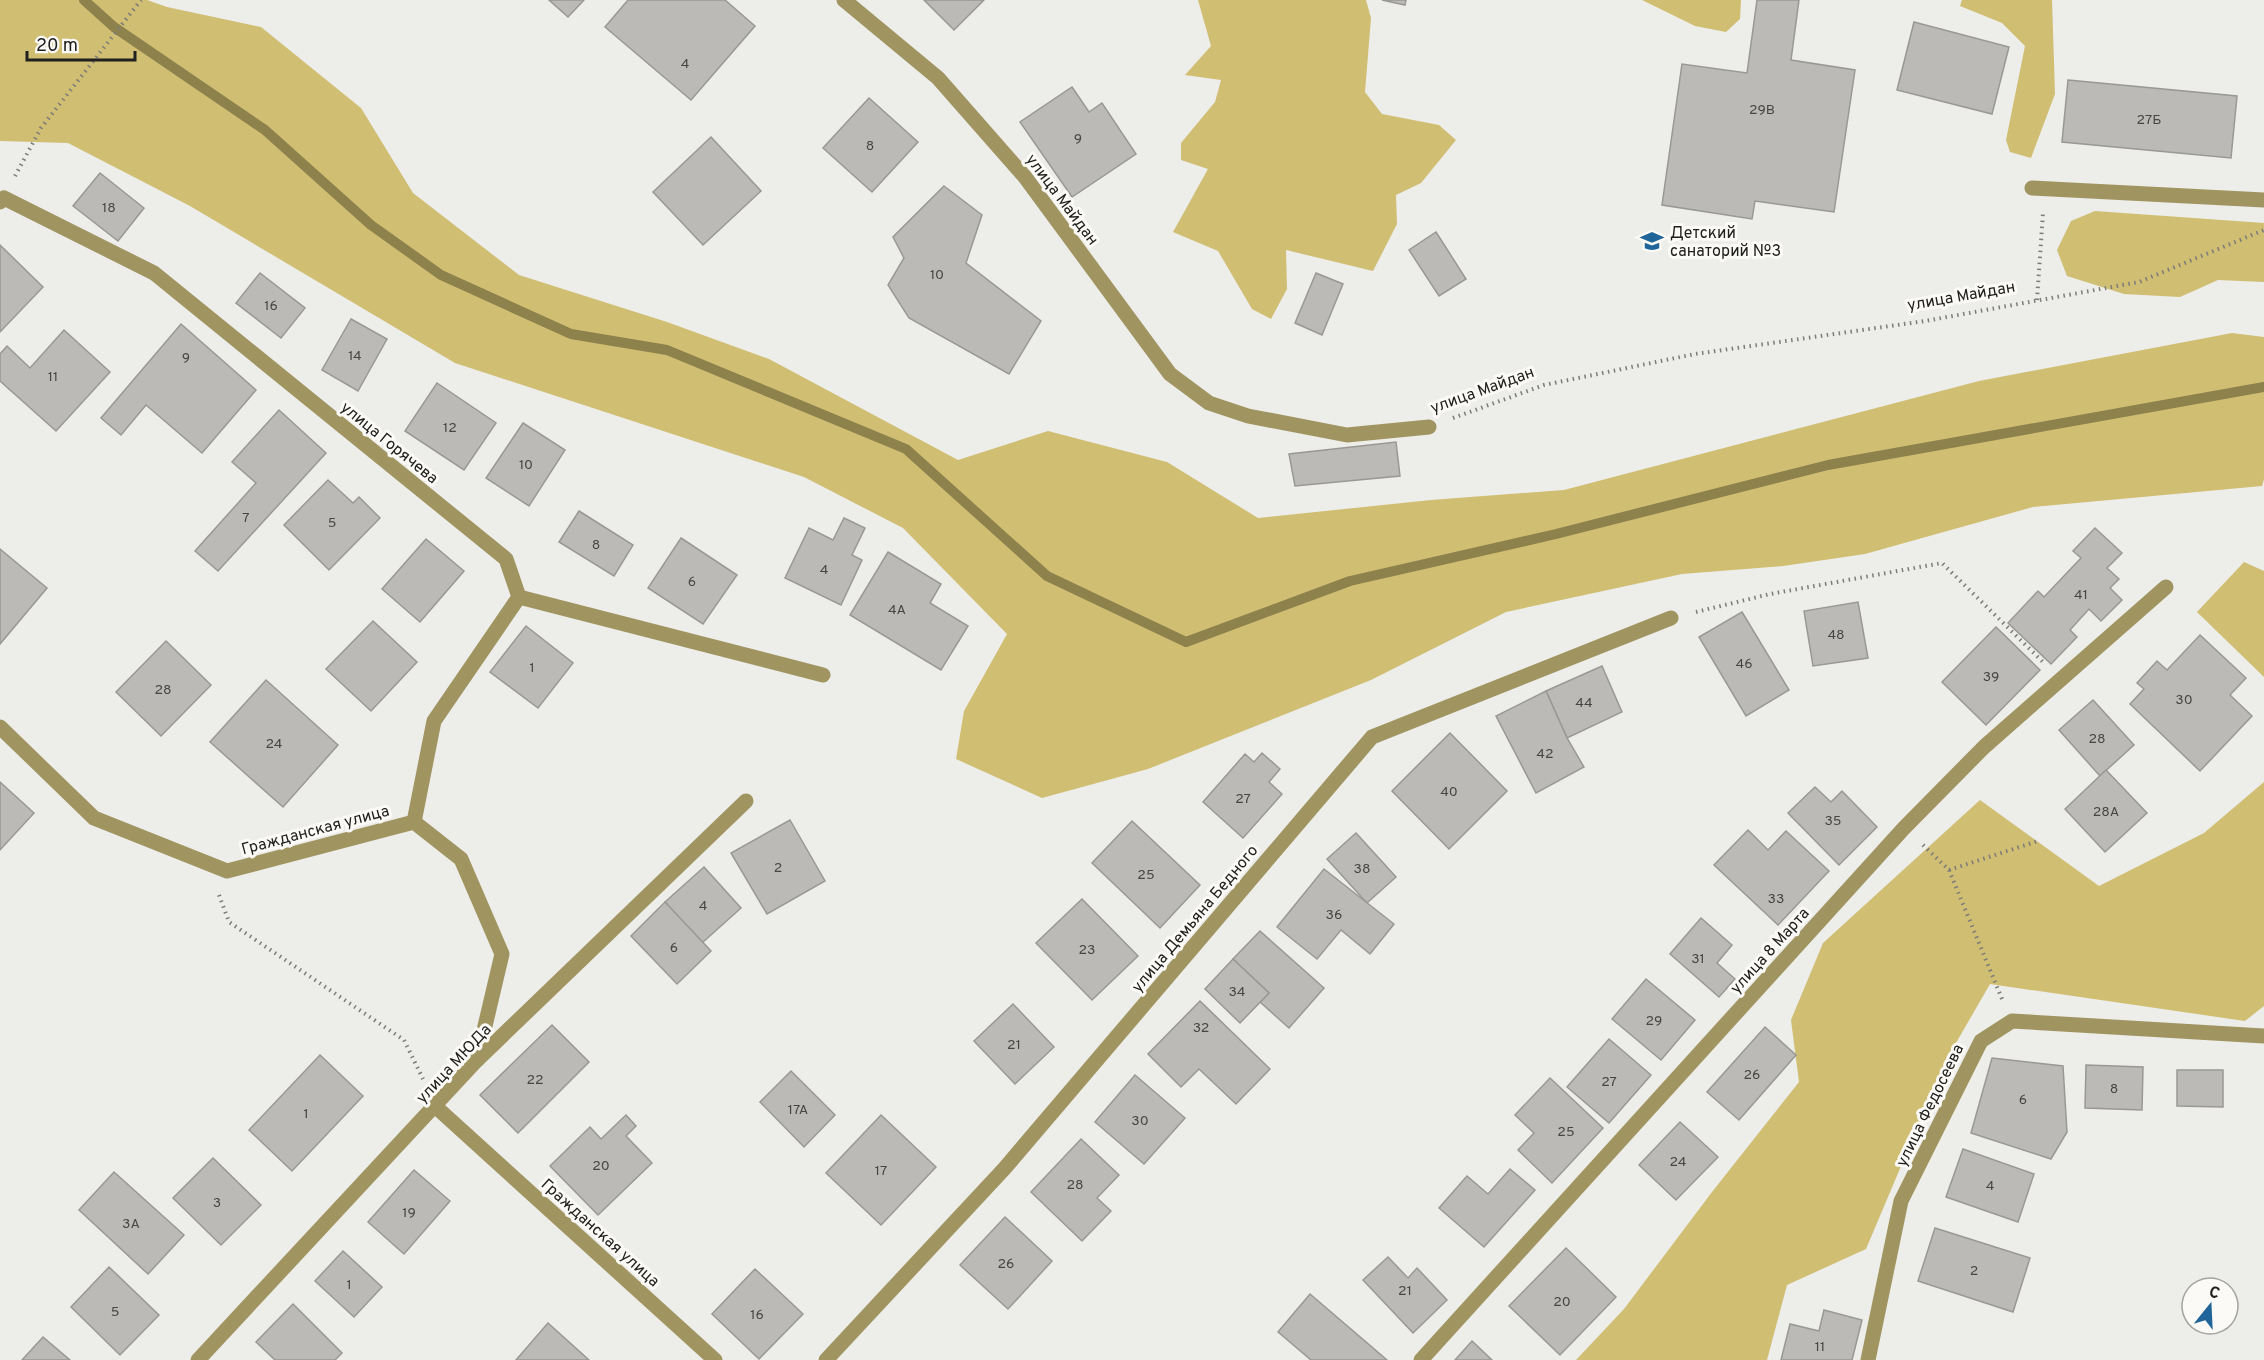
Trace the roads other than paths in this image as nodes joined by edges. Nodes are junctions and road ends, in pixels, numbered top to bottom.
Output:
1 (844, 0) edge
2 (2038, 188) road end
3 (2, 200) edge
4 (2264, 200) edge
5 (1429, 427) road end
6 (2166, 587) dead end
7 (519, 597) junction
8 (1671, 618) road end
9 (823, 675) dead end
10 (0, 727) edge
11 (746, 801) dead end
12 (414, 822) junction
13 (2264, 1036) edge
14 (477, 1060) junction
15 (436, 1107) junction
16 (198, 1360) edge
17 (715, 1360) edge
18 (826, 1360) edge
19 (1421, 1360) edge
20 (1868, 1360) edge

1 - 5 street, улица Майдан
2 - 4 street
3 - 7 street, улица Горячева
6 - 19 street, улица 8 Марта
7 - 9 street
7 - 12 street
8 - 18 street, улица Демьяна Бедного
10 - 12 street, Гражданская улица
11 - 14 street, улица МЮДа
12 - 14 street, Гражданская улица
13 - 20 street, улица Федосеева
14 - 15 street, улица МЮДа
15 - 16 street, улица МЮДа
15 - 17 street, Гражданская улица

